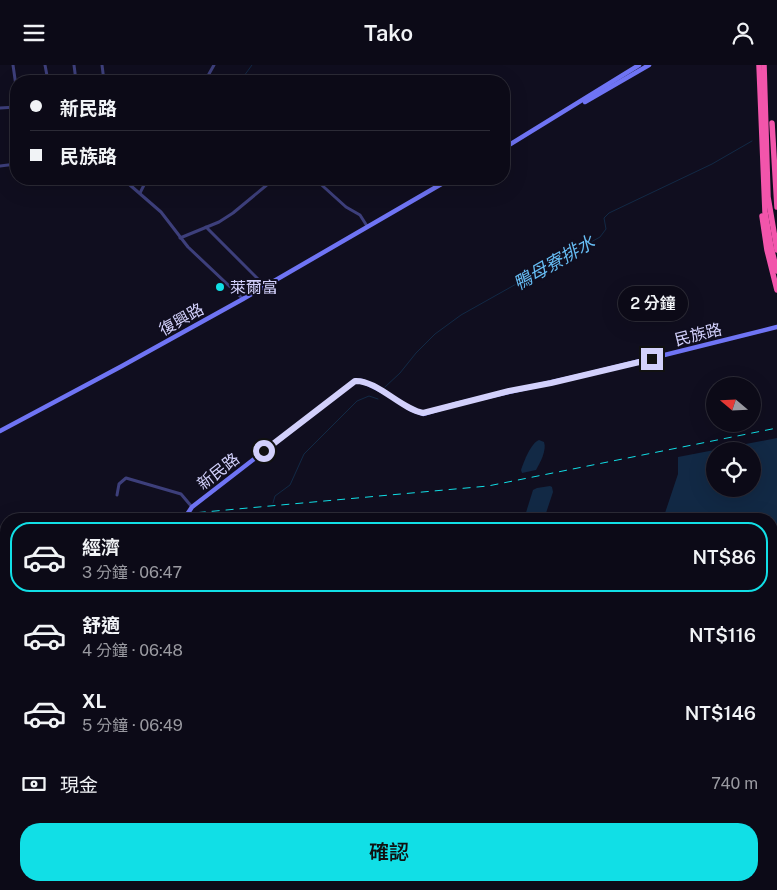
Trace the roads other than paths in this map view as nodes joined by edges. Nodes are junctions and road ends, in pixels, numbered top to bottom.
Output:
1 (639, 65) edge
2 (650, 65) edge
3 (759, 65) edge
4 (764, 65) edge
5 (564, 112) junction
6 (772, 123) dead end
7 (510, 144) edge
8 (759, 168) dead end
9 (130, 185) edge
10 (144, 185) edge
11 (267, 185) edge
12 (322, 185) edge
13 (439, 185) edge
14 (140, 193) junction
15 (777, 207) edge
16 (367, 226) junction
17 (206, 227) junction
18 (180, 238) junction
19 (777, 250) edge
20 (777, 271) edge
21 (265, 286) junction
22 (777, 290) edge
23 (243, 299) junction
24 (777, 327) edge
25 (624, 365) joint
26 (0, 431) edge
27 (117, 495) dead end
28 (192, 507) junction
29 (188, 513) edge

1 - 5 street
2 - 5 street
3 - 20 highway
4 - 19 highway
5 - 7 street
6 - 15 highway
8 - 22 highway
9 - 14 street
10 - 14 street
11 - 17 street
12 - 16 street
13 - 16 street, 復興路
14 - 18 street
16 - 21 street, 復興路
17 - 18 street
17 - 21 street
18 - 23 street
21 - 23 street, 復興路
23 - 26 street, 復興路
24 - 25 street, 民族路
25 - 28 street, 新民路
27 - 28 street
28 - 29 street, 新民路

